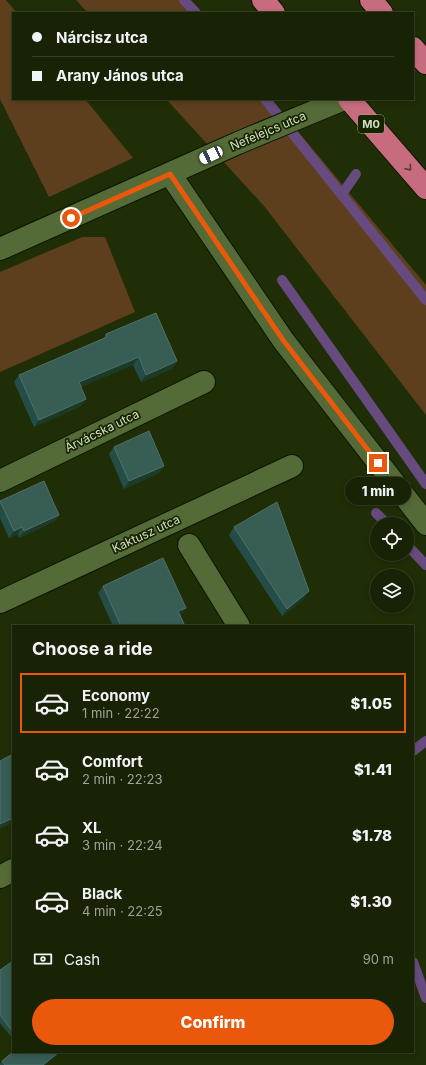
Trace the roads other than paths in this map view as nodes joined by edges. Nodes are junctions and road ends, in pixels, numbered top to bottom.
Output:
1 (263, 0) edge
2 (371, 0) edge
3 (273, 12) edge
4 (381, 12) edge
5 (414, 49) edge
6 (426, 64) edge
7 (414, 70) edge
8 (342, 100) edge
9 (350, 100) edge
10 (170, 174) junction
11 (426, 188) edge
12 (0, 249) edge
13 (204, 382) dead end
14 (292, 466) dead end
15 (0, 481) edge
16 (426, 524) edge
17 (189, 545) dead end
18 (0, 602) edge
19 (238, 625) edge
20 (12, 871) edge
21 (0, 877) edge

1 - 3 highway
2 - 4 highway
5 - 6 highway
6 - 7 street
8 - 10 street, Nefelejcs utca
9 -> 11 highway, M0
10 - 12 street, Nefelejcs utca
10 - 16 street
13 - 15 street, Árvácska utca
14 - 18 street, Kaktusz utca
17 - 19 street
20 - 21 street

